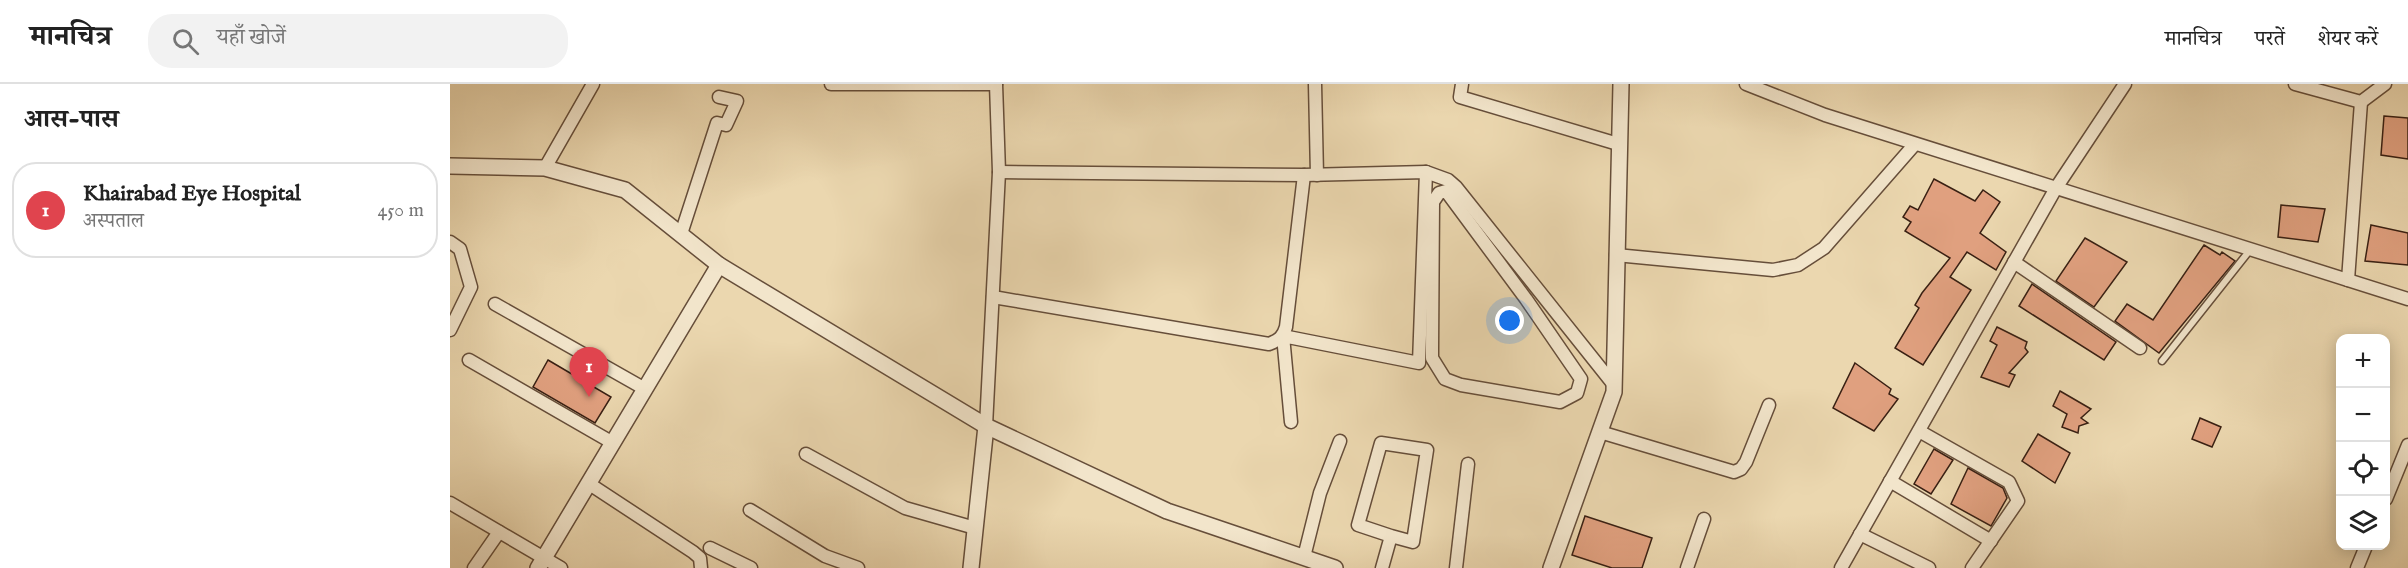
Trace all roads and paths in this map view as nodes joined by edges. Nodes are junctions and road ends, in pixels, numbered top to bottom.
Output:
1 (592, 84) edge
2 (831, 84) edge
3 (996, 84) edge
4 (1315, 84) edge
5 (1462, 84) edge
6 (1621, 84) edge
7 (1746, 84) edge
8 (2124, 84) edge
9 (2295, 84) edge
10 (2385, 84) edge
11 (719, 97) dead end
12 (2361, 102) junction
13 (1618, 144) junction
14 (1915, 144) junction
15 (450, 166) edge
16 (545, 168) junction
17 (999, 172) junction
18 (1426, 172) junction
19 (1304, 175) junction
20 (1317, 175) junction
21 (2056, 188) junction
22 (681, 234) junction
23 (450, 242) edge
24 (2250, 249) junction
25 (1616, 255) junction
26 (2014, 262) junction
27 (719, 265) junction
28 (1527, 276) junction
29 (2348, 280) junction
30 (1514, 283) junction
31 (993, 297) junction
32 (2408, 298) edge
33 (495, 304) dead end
34 (450, 330) edge
35 (1283, 336) junction
36 (2140, 348) dead end
37 (469, 360) dead end
38 (2162, 361) dead end
39 (1614, 385) junction
40 (645, 389) junction
41 (1769, 405) dead end
42 (1291, 422) dead end
43 (986, 426) junction
44 (1919, 431) junction
45 (1600, 432) junction
46 (1340, 441) dead end
47 (613, 443) junction
48 (2408, 445) edge
49 (806, 454) dead end
50 (1468, 464) dead end
51 (1890, 481) junction
52 (588, 483) junction
53 (2386, 496) edge
54 (450, 503) edge
55 (750, 510) dead end
56 (1704, 519) dead end
57 (975, 528) junction
58 (499, 532) junction
59 (1860, 534) junction
60 (1391, 536) junction
61 (1991, 541) junction
62 (710, 548) dead end
63 (2364, 550) edge
64 (1304, 557) junction
65 (541, 563) edge
66 (474, 568) edge
67 (561, 568) edge
68 (701, 568) edge
69 (751, 568) edge
70 (858, 568) edge
71 (971, 568) edge
72 (1335, 568) edge
73 (1382, 568) edge
74 (1456, 568) edge
75 (1551, 568) edge
76 (1687, 568) edge
77 (1841, 568) edge
78 (1929, 568) edge
79 (1972, 568) edge
80 (2357, 568) edge

1 - 16 street
2 - 3 street
3 - 17 street
4 - 20 street
5 - 13 street
6 - 13 street
7 - 14 street
8 - 21 street
9 - 12 street
10 - 12 street
11 - 22 street
12 - 29 street
13 - 25 street
14 - 21 street
14 - 25 street
15 - 16 street
16 - 22 street
17 - 19 street
17 - 31 street
18 - 20 street
18 - 28 street
18 - 35 street
19 - 20 street
19 - 35 street
21 - 24 street
21 - 26 street
22 - 27 street
23 - 34 street
24 - 29 street
24 - 38 lane
25 - 39 street
26 - 36 street
26 - 44 street
27 - 40 street
27 - 43 street
28 - 30 street
28 - 39 street
29 - 32 street
30 - 30 street
31 - 35 street
31 - 43 street
33 - 40 street
35 - 42 street
37 - 47 street
39 - 45 street
40 - 47 street
41 - 45 street
43 - 57 street
43 - 64 street
44 - 51 street
44 - 61 street
45 - 75 street
46 - 64 street
47 - 52 street
48 - 53 street
49 - 57 street
50 - 74 street
51 - 59 street
51 - 61 street
52 - 65 street
52 - 68 street
54 - 58 street
55 - 70 street
56 - 76 street
57 - 71 street
58 - 65 street
58 - 66 street
59 - 77 street
59 - 78 street
60 - 60 street
60 - 73 street
61 - 79 street
62 - 69 street
63 - 80 street
64 - 72 street
65 - 67 street

